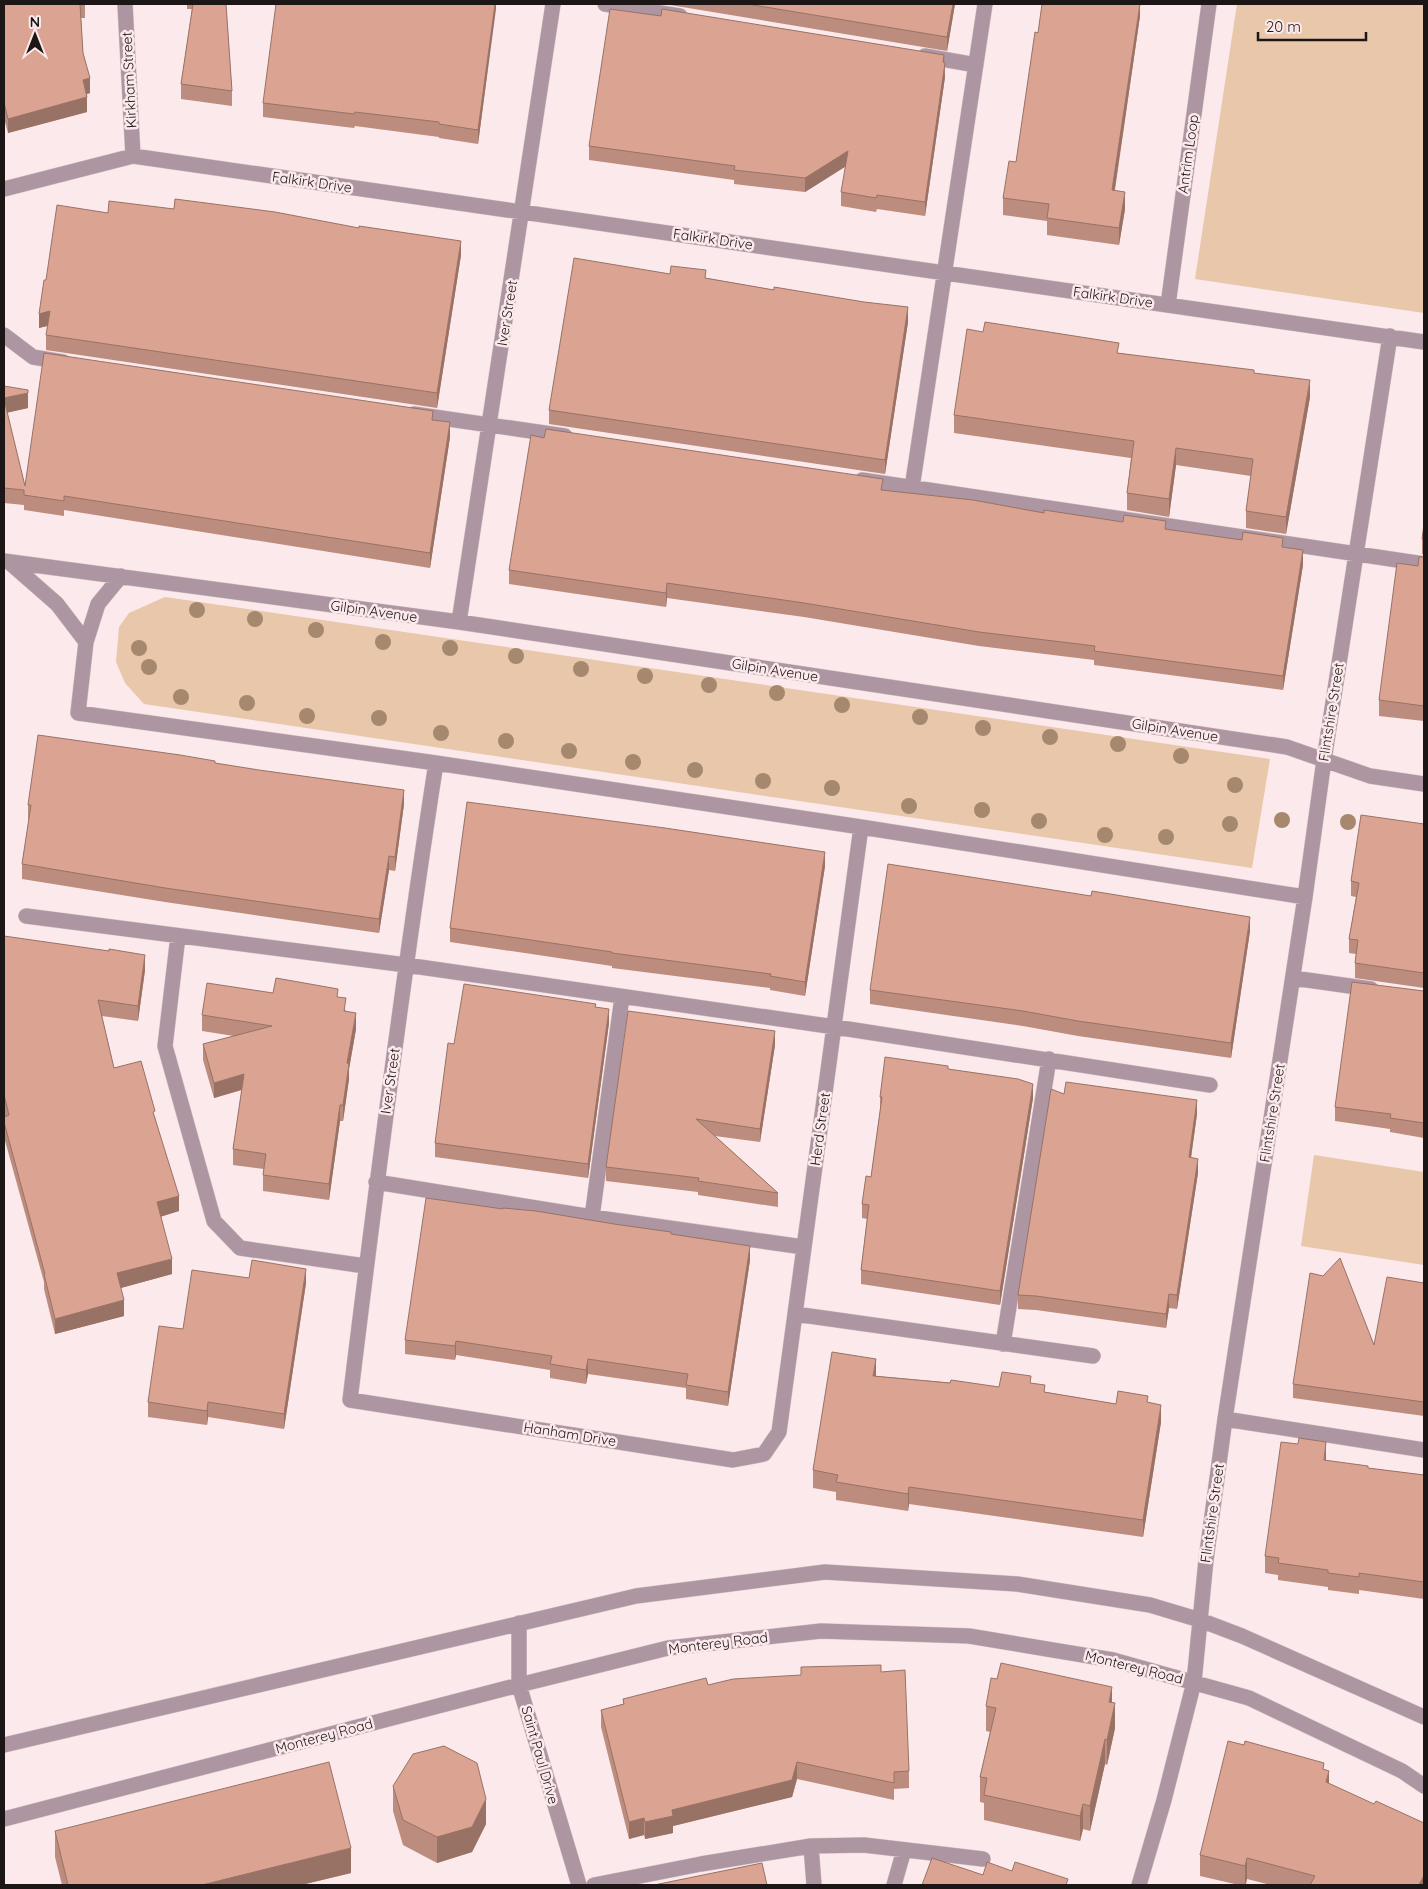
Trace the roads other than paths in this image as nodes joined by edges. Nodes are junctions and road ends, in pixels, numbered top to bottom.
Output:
1 (125, 4) edge
2 (553, 4) edge
3 (605, 4) edge
4 (985, 4) edge
5 (1209, 4) edge
6 (692, 18) edge
7 (915, 54) edge
8 (976, 65) junction
9 (133, 156) junction
10 (4, 189) edge
11 (522, 212) junction
12 (944, 272) junction
13 (1168, 305) junction
14 (4, 336) edge
15 (1390, 336) junction
16 (1424, 342) edge
17 (81, 364) edge
18 (401, 412) edge
19 (490, 425) junction
20 (577, 438) edge
21 (849, 478) edge
22 (912, 488) junction
23 (1357, 554) junction
24 (6, 562) edge
25 (1424, 564) edge
26 (121, 576) junction
27 (459, 622) junction
28 (86, 642) junction
29 (1324, 760) junction
30 (436, 763) junction
31 (1424, 784) edge
32 (861, 827) junction
33 (1305, 897) junction
34 (26, 916) dead end
35 (178, 936) junction
36 (406, 965) junction
37 (1293, 978) junction
38 (1388, 991) edge
39 (622, 997) junction
40 (835, 1027) junction
41 (1049, 1060) junction
42 (1210, 1085) dead end
43 (376, 1182) junction
44 (592, 1217) junction
45 (803, 1247) junction
46 (365, 1266) junction
47 (795, 1314) junction
48 (1003, 1344) junction
49 (1093, 1356) dead end
50 (350, 1400) joint
51 (1226, 1419) junction
52 (779, 1432) joint
53 (1424, 1450) edge
54 (1200, 1620) junction
55 (519, 1623) junction
56 (1194, 1682) junction
57 (519, 1685) junction
58 (1424, 1717) edge
59 (4, 1745) edge
60 (1424, 1786) edge
61 (4, 1819) edge
62 (811, 1846) junction
63 (904, 1850) junction
64 (984, 1859) dead end
65 (578, 1885) edge
66 (594, 1885) edge
67 (814, 1885) edge
68 (894, 1885) edge
69 (1139, 1885) edge

1 - 9 street, Kirkham Street
2 - 11 street, Iver Street
3 - 6 street
4 - 8 street
5 - 13 street, Antrim Loop
7 - 8 street
8 - 12 street
9 - 10 street, Falkirk Drive
9 - 11 street, Falkirk Drive
11 - 12 street, Falkirk Drive
11 - 19 street, Iver Street
12 - 13 street, Falkirk Drive
12 - 22 street
13 - 15 street, Falkirk Drive
14 - 17 street
15 - 16 street, Falkirk Drive
15 - 23 street, Flintshire Street
18 - 19 street
19 - 20 street
19 - 27 street, Iver Street
21 - 22 street
22 - 23 street
23 - 25 street
23 - 29 street, Flintshire Street
24 - 26 street, Gilpin Avenue
24 - 28 street, Gilpin Avenue
26 - 27 street, Gilpin Avenue
26 - 28 street
27 - 29 street, Gilpin Avenue
28 - 30 street
29 - 31 street, Gilpin Avenue
29 - 33 street, Flintshire Street
30 - 32 street
30 - 36 street, Iver Street
32 - 33 street
32 - 40 street, Herd Street
33 - 37 street, Flintshire Street
34 - 35 street
35 - 36 street
35 - 46 street
36 - 39 street
36 - 43 street, Iver Street
37 - 38 street
37 - 51 street, Flintshire Street
39 - 40 street
39 - 44 street
40 - 41 street
40 - 45 street, Herd Street
41 - 42 street
41 - 48 street
43 - 44 street
43 - 46 street, Iver Street
44 - 45 street
45 - 47 street, Herd Street
46 - 50 street, Iver Street
47 - 48 street
47 - 52 street, Herd Street
48 - 49 street
50 - 52 street, Hanham Drive
51 - 53 street
51 - 54 street, Flintshire Street
54 - 55 street
54 - 56 street, Flintshire Street
54 - 58 street
55 - 57 street, Saint Paul Drive
55 - 59 street
56 - 57 street, Monterey Road
56 - 60 street, Monterey Road
56 - 69 street, Flintshire Street
57 - 61 street, Monterey Road
57 - 65 street, Saint Paul Drive
62 - 63 street
62 - 66 street
62 - 67 street
63 - 64 street
63 - 68 street

